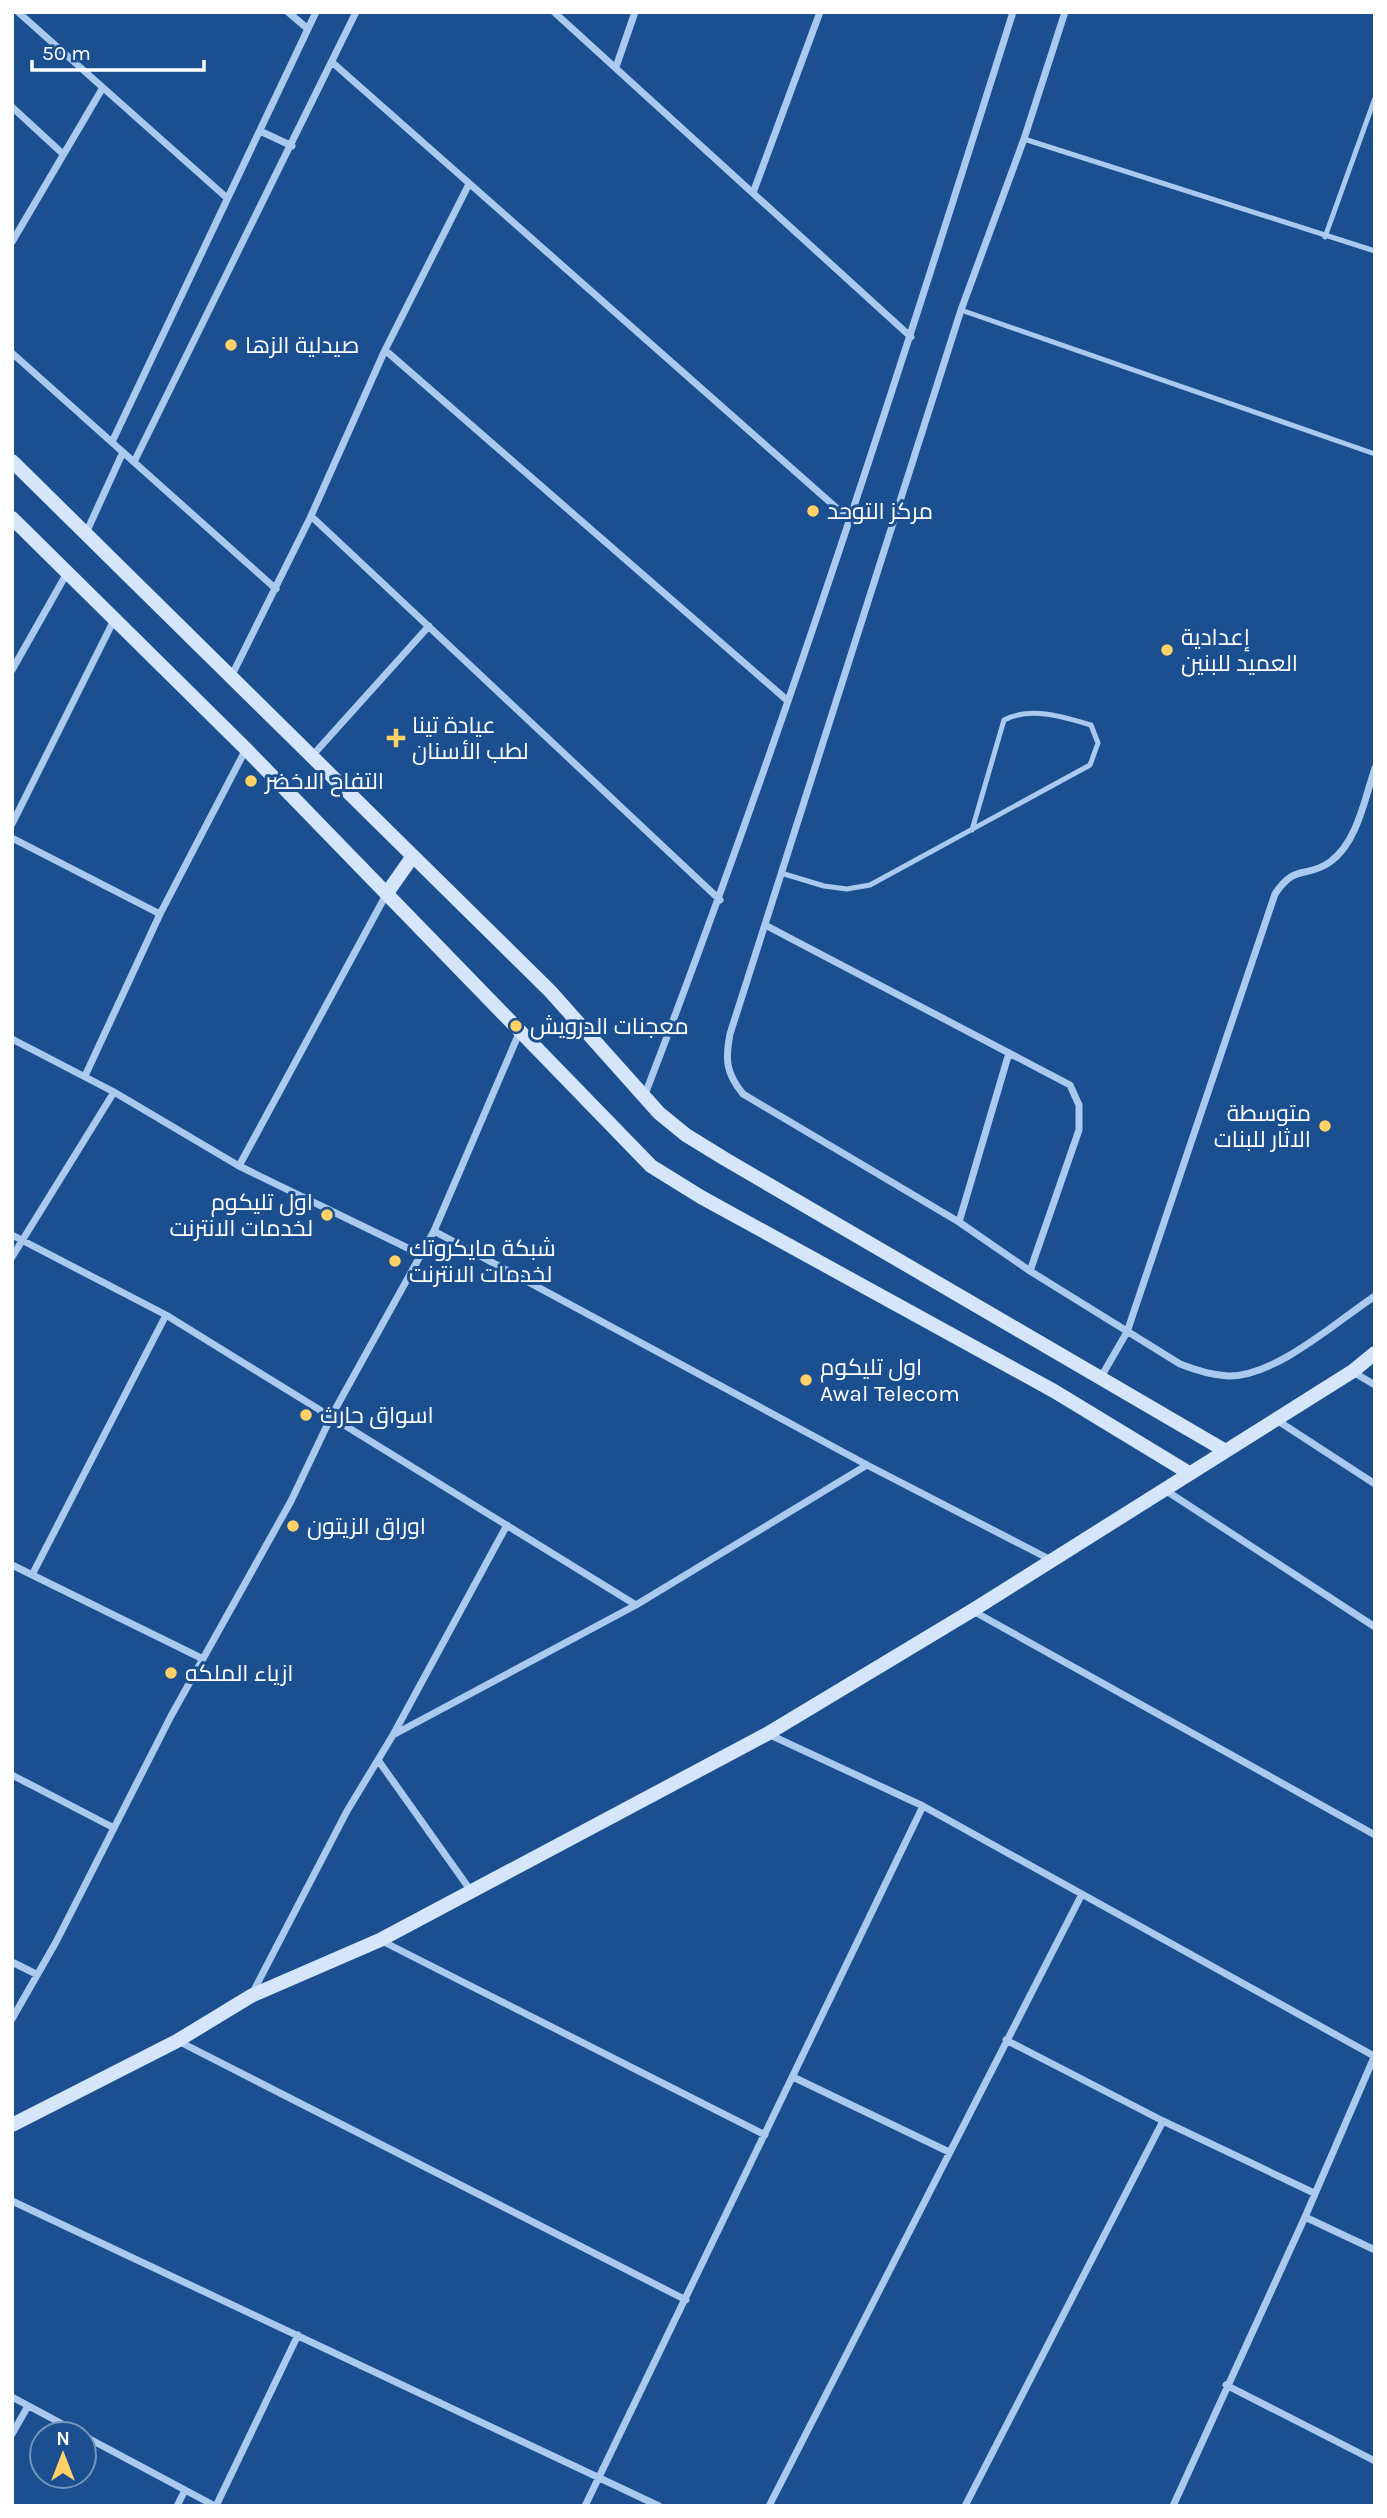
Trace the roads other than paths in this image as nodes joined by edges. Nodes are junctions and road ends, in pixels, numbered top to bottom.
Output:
1 (18, 12) edge
2 (288, 12) edge
3 (316, 12) edge
4 (356, 12) edge
5 (554, 12) edge
6 (635, 12) edge
7 (820, 12) edge
8 (1013, 12) edge
9 (1065, 12) edge
10 (308, 29) junction
11 (333, 63) junction
12 (616, 67) junction
13 (102, 89) junction
14 (1375, 98) edge
15 (12, 107) edge
16 (260, 131) junction
17 (1024, 139) junction
18 (292, 146) junction
19 (63, 154) junction
20 (469, 184) junction
21 (753, 193) junction
22 (227, 198) junction
23 (1325, 237) junction
24 (12, 242) edge
25 (1375, 251) edge
26 (961, 310) junction
27 (911, 337) junction
28 (385, 350) junction
29 (12, 353) edge
30 (112, 442) junction
31 (123, 452) junction
32 (1375, 454) edge
33 (12, 461) edge
34 (134, 461) junction
35 (311, 516) junction
36 (12, 519) edge
37 (849, 519) junction
38 (85, 533) junction
39 (67, 571) junction
40 (276, 589) junction
41 (115, 618) junction
42 (429, 626) junction
43 (12, 670) edge
44 (231, 677) junction
45 (788, 701) junction
46 (246, 749) junction
47 (312, 757) junction
48 (1375, 768) edge
49 (12, 824) edge
50 (972, 830) junction
51 (12, 838) edge
52 (412, 856) junction
53 (781, 873) junction
54 (387, 893) junction
55 (720, 900) junction
56 (160, 915) junction
57 (765, 925) junction
58 (520, 1031) junction
59 (12, 1039) edge
60 (1009, 1053) junction
61 (85, 1076) junction
62 (114, 1092) junction
63 (644, 1097) junction
64 (239, 1166) junction
65 (959, 1222) junction
66 (434, 1231) junction
67 (12, 1235) edge
68 (22, 1240) junction
69 (420, 1254) junction
70 (12, 1257) edge
71 (1030, 1271) junction
72 (1375, 1296) edge
73 (166, 1315) junction
74 (1127, 1332) junction
75 (1375, 1353) edge
76 (1353, 1371) junction
77 (1100, 1378) junction
78 (1375, 1385) edge
79 (332, 1415) junction
80 (1275, 1419) junction
81 (1224, 1450) junction
82 (867, 1465) junction
83 (1189, 1473) junction
84 (1375, 1484) edge
85 (1164, 1490) junction
86 (507, 1525) junction
87 (1052, 1560) junction
88 (12, 1565) edge
89 (32, 1576) junction
90 (636, 1605) junction
91 (973, 1610) junction
92 (1375, 1627) edge
93 (203, 1659) junction
94 (767, 1734) junction
95 (393, 1735) junction
96 (378, 1760) junction
97 (12, 1775) edge
98 (923, 1806) junction
99 (114, 1828) junction
100 (1375, 1835) edge
101 (471, 1891) junction
102 (1082, 1894) junction
103 (380, 1940) junction
104 (12, 1962) edge
105 (36, 1974) junction
106 (251, 1996) junction
107 (12, 2019) edge
108 (177, 2040) junction
109 (1006, 2040) junction
110 (1374, 2055) edge
111 (793, 2077) junction
112 (1163, 2121) junction
113 (12, 2125) edge
114 (765, 2135) junction
115 (949, 2152) junction
116 (1314, 2193) junction
117 (12, 2201) edge
118 (1306, 2217) junction
119 (1375, 2250) edge
120 (686, 2300) junction
121 (298, 2335) junction
122 (1226, 2385) junction
123 (12, 2397) edge
124 (28, 2406) junction
125 (54, 2420) edge
126 (12, 2434) edge
127 (98, 2444) edge
128 (1375, 2461) edge
129 (601, 2476) junction
130 (185, 2490) junction
131 (177, 2506) edge
132 (215, 2506) edge
133 (585, 2506) edge
134 (659, 2506) edge
135 (769, 2506) edge
136 (965, 2506) edge
137 (1173, 2506) edge

1 - 13 street
2 - 10 street
3 - 10 street
4 - 11 street
5 - 12 street
6 - 12 street
7 - 21 street
8 - 27 street
9 - 17 street
10 - 16 street
11 - 18 street
11 - 20 street
12 - 21 street
13 - 19 street
13 - 22 street
14 - 23 lane
15 - 19 street
16 - 18 street
16 - 22 street
17 - 23 lane
17 - 26 street
18 - 34 street
19 - 24 street
20 - 28 street
20 - 37 street
21 - 27 street
22 - 30 street
23 - 25 lane
26 - 32 lane
26 - 53 street
27 - 37 street
28 - 35 street
28 - 45 street
29 - 30 street
30 - 31 street
31 - 34 street
31 - 38 street
33 - 38 street
34 - 40 street
35 - 40 street
35 - 42 street
36 - 39 street
37 - 45 street
38 - 44 street
39 - 41 street
39 - 43 street
40 - 44 street
41 - 46 street
41 - 49 street
42 - 47 street
42 - 55 street
44 - 47 street
45 - 55 street
46 - 54 street
46 - 56 street
47 - 52 street
48 - 74 street
50 - 50 lane
50 - 53 lane
51 - 56 street
52 - 54 street
52 - 63 street
53 - 57 street
54 - 58 street
54 - 64 street
55 - 63 street
56 - 61 street
57 - 60 street
57 - 65 street
58 - 66 street
58 - 83 street
59 - 61 street
60 - 65 street
60 - 71 street
61 - 62 street
62 - 64 street
62 - 68 street
63 - 77 street
64 - 69 street
65 - 71 street
66 - 69 street
66 - 82 street
67 - 68 street
68 - 70 street
68 - 73 street
69 - 79 street
71 - 74 street
72 - 74 street
73 - 79 street
73 - 89 street
74 - 77 street
75 - 76 street
76 - 78 street
76 - 80 street
77 - 81 street
79 - 86 street
79 - 93 street
80 - 81 street
80 - 84 street
81 - 83 street
82 - 87 street
82 - 90 street
83 - 85 street
85 - 87 street
85 - 92 street
86 - 90 street
86 - 95 street
87 - 91 street
88 - 89 street
89 - 93 street
90 - 95 street
91 - 94 street
91 - 100 street
93 - 99 street
94 - 98 street
94 - 101 street
95 - 96 street
96 - 101 street
96 - 106 street
97 - 99 street
98 - 102 street
98 - 111 street
99 - 105 street
101 - 103 street
102 - 109 street
102 - 110 street
103 - 106 street
103 - 114 street
104 - 105 street
105 - 107 street
106 - 108 street
108 - 113 street
108 - 120 street
109 - 112 street
109 - 115 street
110 - 116 street
111 - 114 street
111 - 115 street
112 - 116 street
112 - 136 street
114 - 120 street
115 - 135 street
116 - 118 street
117 - 121 street
118 - 119 street
118 - 122 street
120 - 129 street
121 - 129 street
121 - 132 street
122 - 128 street
122 - 137 street
123 - 124 street
124 - 125 street
124 - 126 street
127 - 130 street
129 - 133 street
129 - 134 street
130 - 131 street
130 - 132 street

